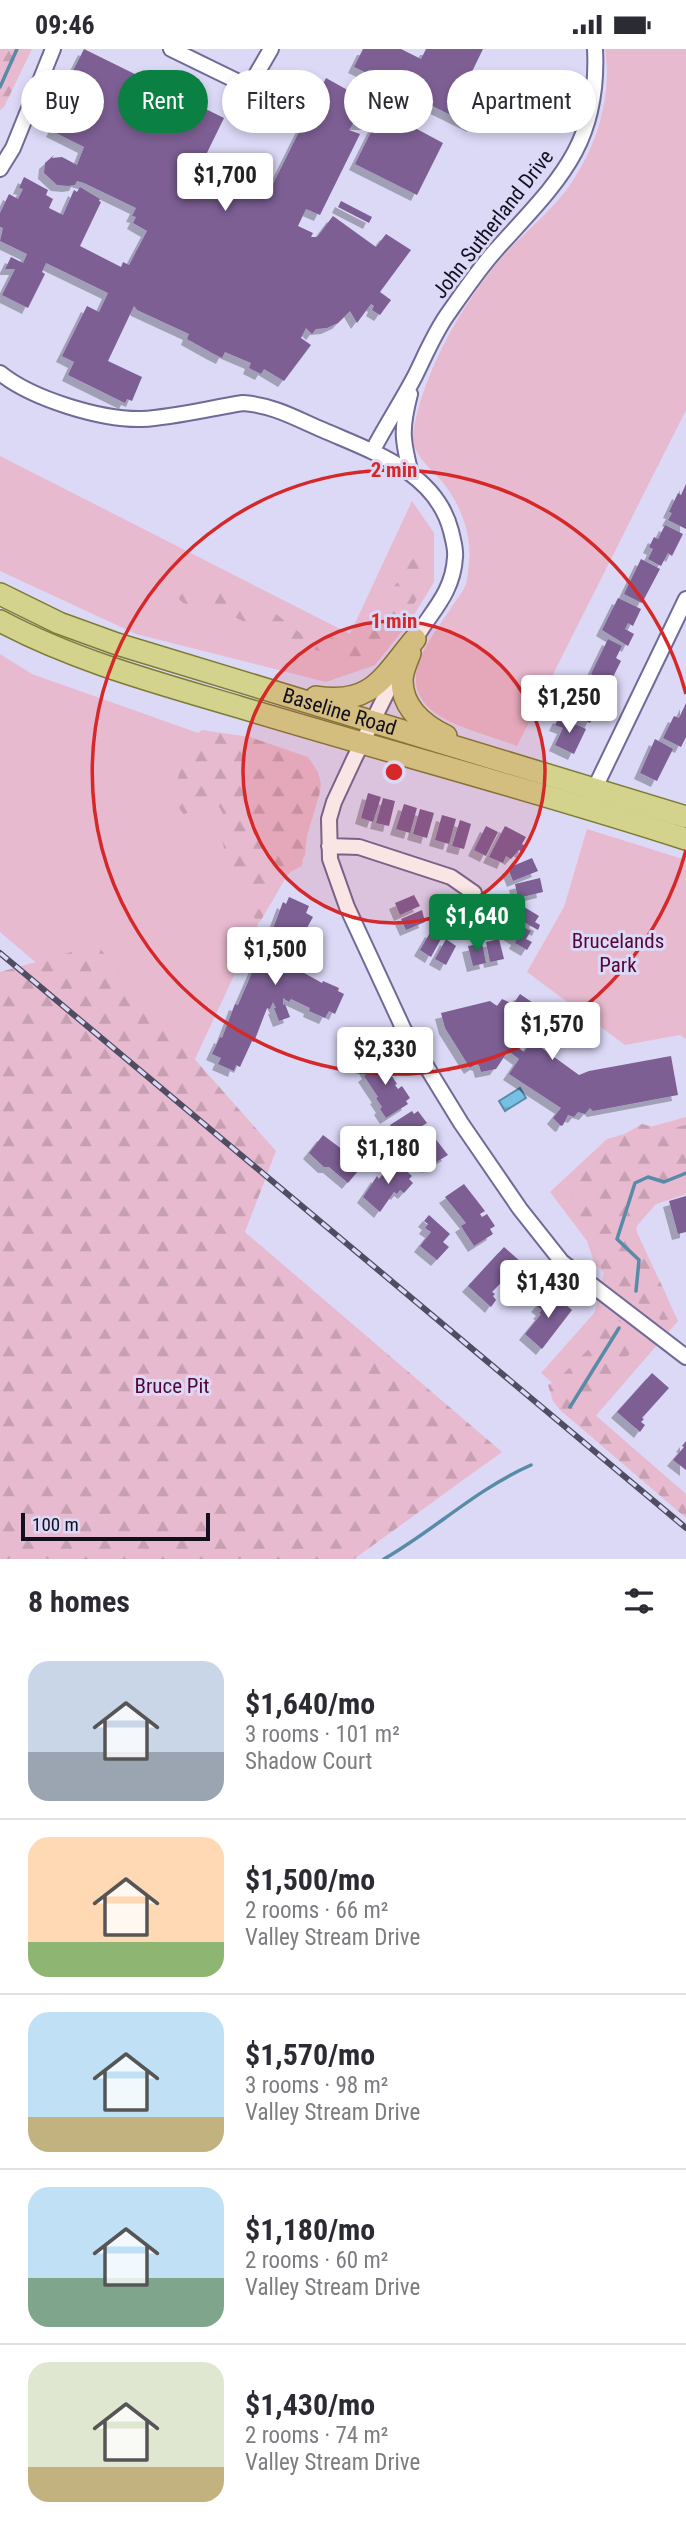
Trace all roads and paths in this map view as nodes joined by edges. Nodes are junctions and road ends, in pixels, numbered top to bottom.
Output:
1 (54, 49) edge
2 (172, 49) edge
3 (271, 49) edge
4 (595, 49) edge
5 (0, 169) edge
6 (0, 373) edge
7 (413, 379) junction
8 (373, 450) junction
9 (411, 474) junction
10 (0, 594) edge
11 (686, 600) edge
12 (0, 621) edge
13 (415, 639) junction
14 (259, 687) junction
15 (371, 722) junction
16 (361, 744) junction
17 (492, 758) junction
18 (590, 798) junction
19 (686, 817) edge
20 (686, 839) edge
21 (328, 846) junction
22 (474, 893) dead end
23 (686, 1357) edge

1 - 5 street
2 - 3 street
4 - 7 street, John Sutherland Drive
6 - 8 street
7 - 8 street, John Sutherland Drive
7 - 9 street, John Sutherland Drive
8 - 9 street
9 - 13 street
10 - 14 main road, Baseline Road
11 - 18 street
12 - 16 main road, Baseline Road
13 - 14 main road
13 - 15 street
13 - 17 main road
14 - 15 main road, Baseline Road
15 - 16 street
15 - 17 main road, Baseline Road
16 - 18 main road, Baseline Road
16 - 21 street
17 - 18 main road, Baseline Road
18 - 19 main road, Baseline Road
18 - 20 main road, Baseline Road
21 - 22 street
21 - 23 street

